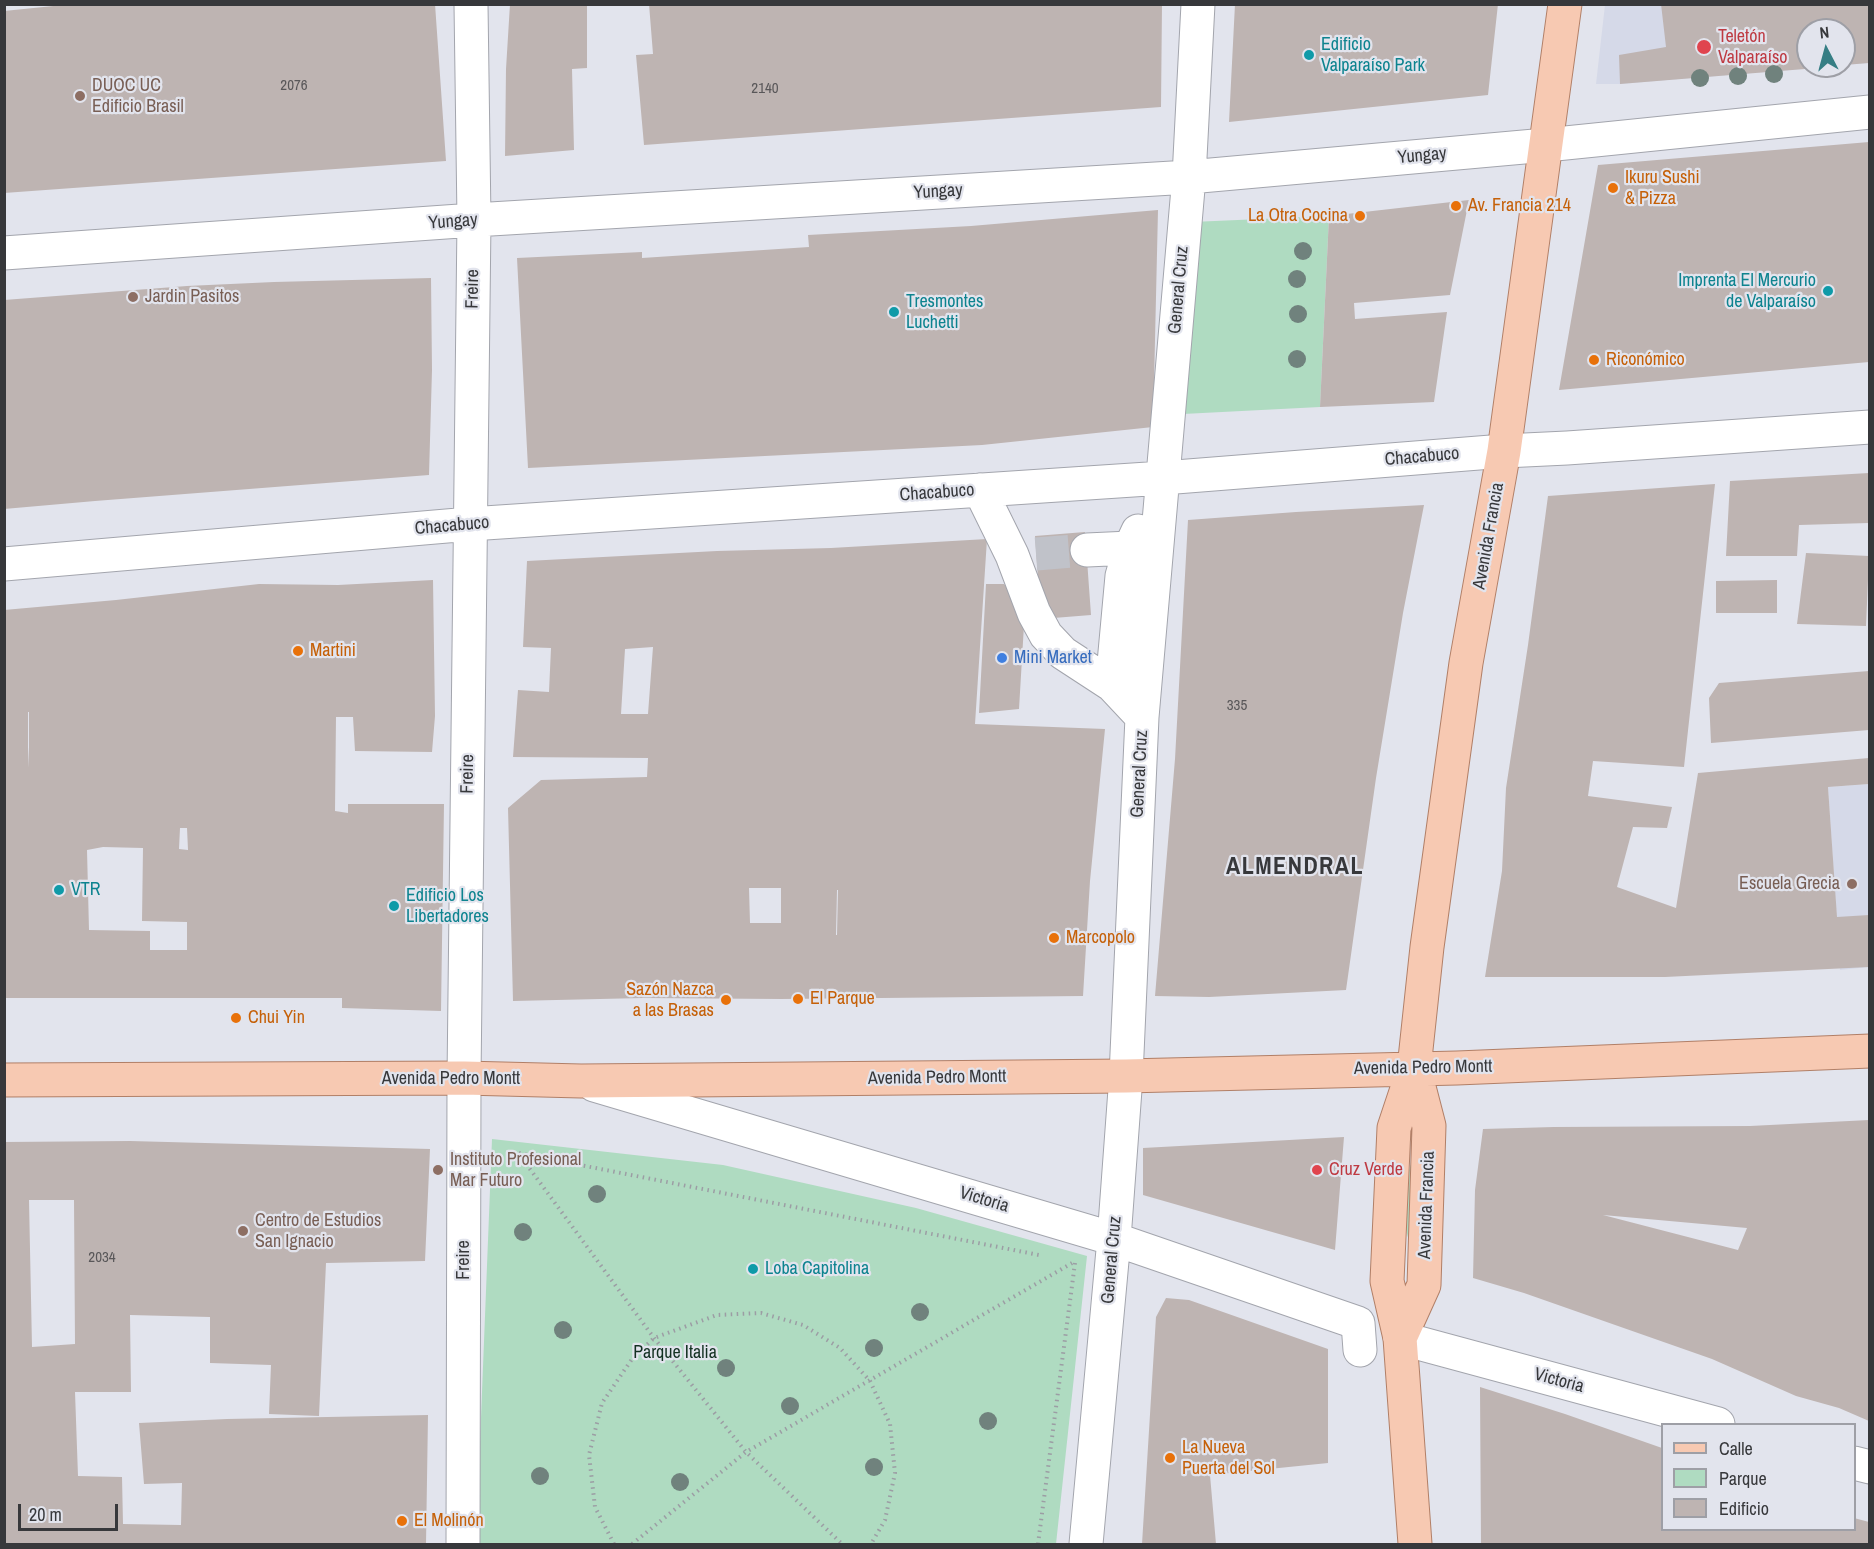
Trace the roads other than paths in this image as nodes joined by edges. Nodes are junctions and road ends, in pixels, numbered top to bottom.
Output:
1 (471, 4) edge
2 (1198, 4) edge
3 (1565, 4) edge
4 (1869, 112) edge
5 (1546, 146) junction
6 (1189, 177) junction
7 (474, 220) junction
8 (4, 253) edge
9 (1869, 427) edge
10 (1504, 451) junction
11 (1163, 478) junction
12 (980, 490) junction
13 (470, 524) junction
14 (1130, 548) junction
15 (1087, 550) tunnel mouth
16 (4, 564) edge
17 (1112, 685) junction
18 (1142, 717) junction
19 (1869, 1051) edge
20 (1414, 1068) junction
21 (1126, 1076) junction
22 (464, 1078) junction
23 (4, 1080) edge
24 (581, 1081) junction
25 (1114, 1239) junction
26 (1400, 1338) junction
27 (1360, 1350) dead end
28 (1711, 1423) edge
29 (463, 1545) edge
30 (1086, 1545) edge
31 (1416, 1545) edge

1 - 7 street, Freire
2 - 6 street, General Cruz
3 - 5 main road, Avenida Francia
4 - 5 street, Yungay
5 - 6 street, Yungay
5 - 10 main road, Avenida Francia
6 - 7 street, Yungay
6 - 11 street, General Cruz
7 - 8 street, Yungay
7 - 13 street, Freire
9 - 10 street, Chacabuco
10 - 11 street, Chacabuco
10 - 20 main road, Avenida Francia
11 - 12 street, Chacabuco
11 - 14 street
11 - 18 street, General Cruz
12 - 13 street, Chacabuco
12 - 17 street
13 - 16 street, Chacabuco
13 - 22 street, Freire
14 - 15 street
14 - 17 street
17 - 18 street
18 - 21 street, General Cruz
19 - 20 main road, Avenida Pedro Montt
20 - 21 main road, Avenida Pedro Montt
20 - 26 main road, Avenida Francia
21 - 24 main road, Avenida Pedro Montt
21 - 25 street, General Cruz
22 - 23 main road, Avenida Pedro Montt
22 - 24 main road, Avenida Pedro Montt
22 - 29 street, Freire
24 - 25 street, Victoria
25 - 27 street, Victoria
25 - 30 street, General Cruz
26 - 28 street, Victoria
26 - 31 main road, Avenida Francia

